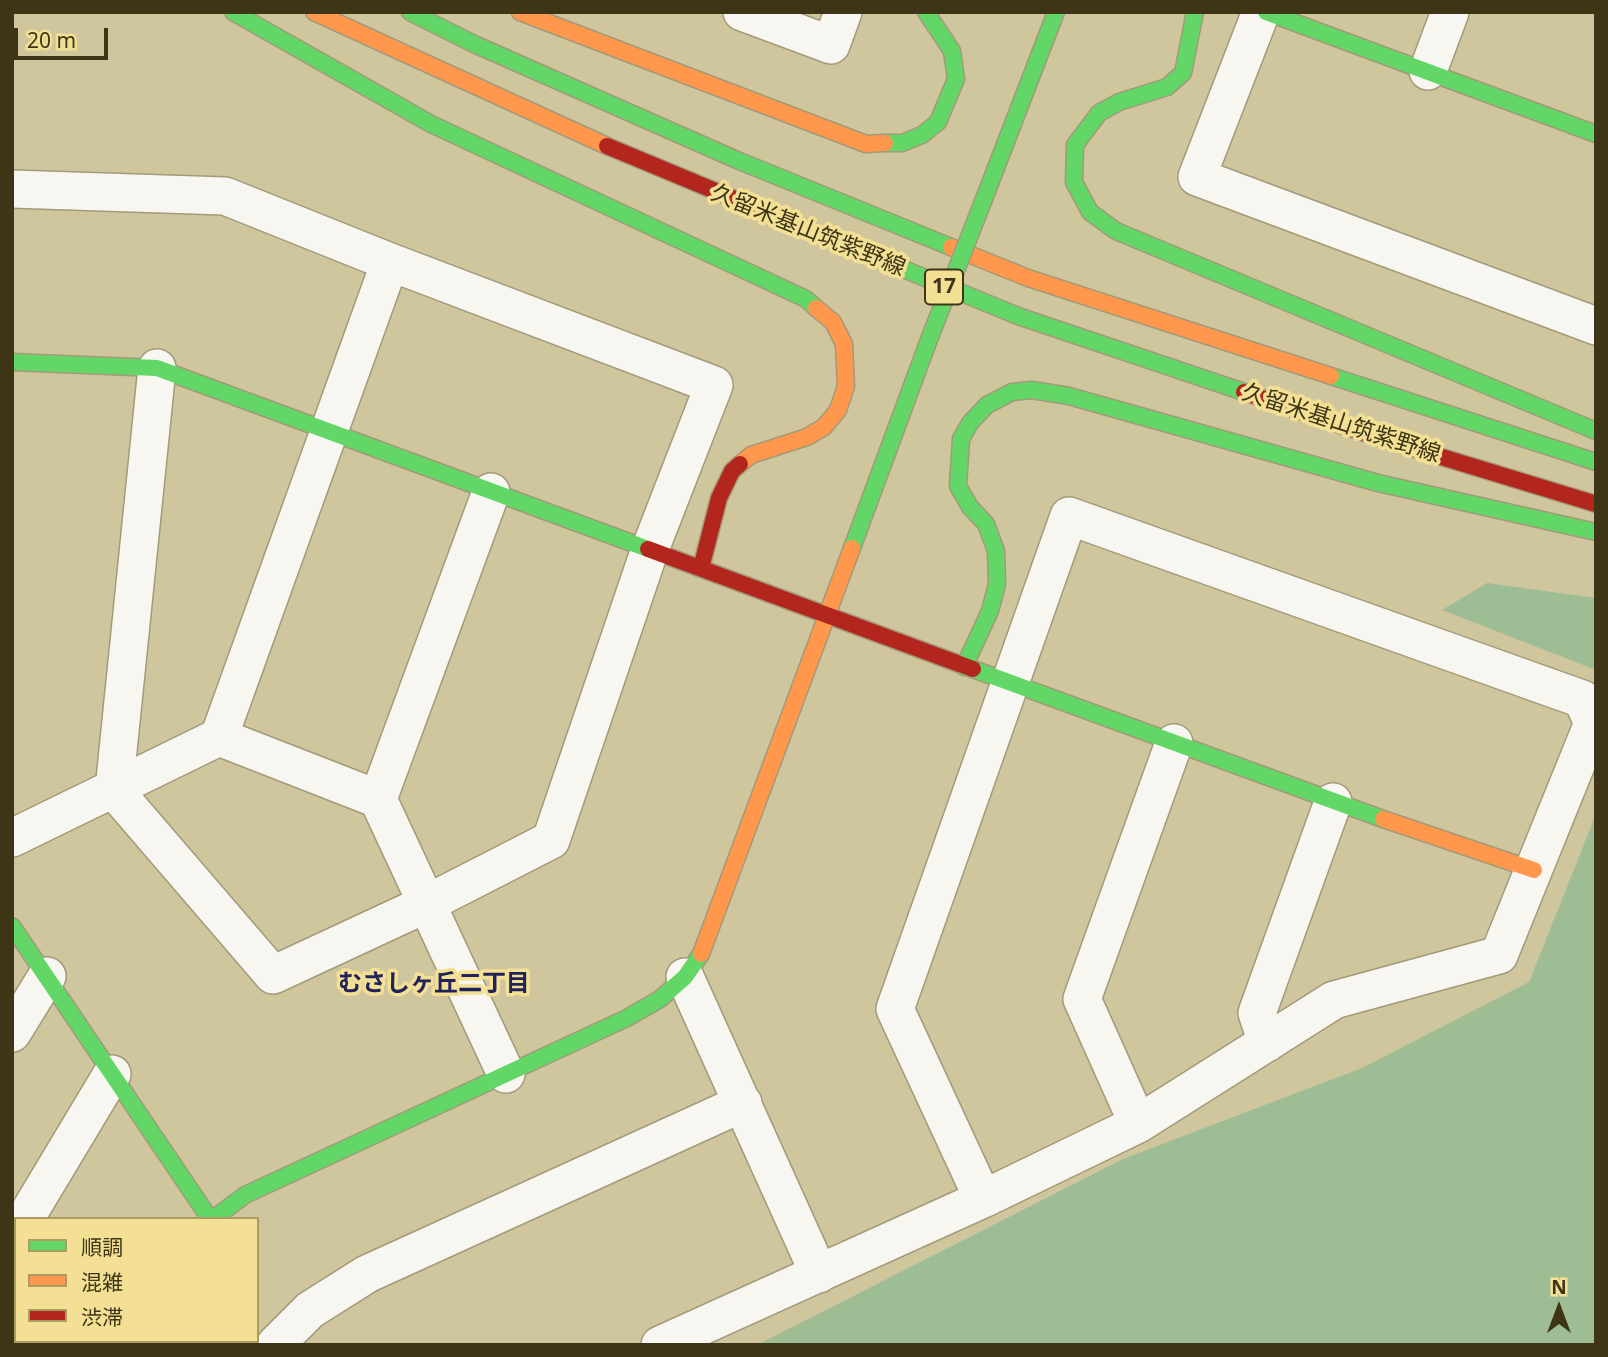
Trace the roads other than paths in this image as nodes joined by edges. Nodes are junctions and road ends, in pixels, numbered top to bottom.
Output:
1 (233, 12) edge
2 (314, 12) edge
3 (410, 12) edge
4 (520, 12) edge
5 (742, 12) edge
6 (843, 12) edge
7 (926, 12) edge
8 (1056, 12) edge
9 (1195, 12) edge
10 (1264, 12) edge
11 (1450, 12) edge
12 (1428, 71) junction
13 (1596, 134) edge
14 (12, 189) edge
15 (390, 262) junction
16 (1596, 326) edge
17 (12, 362) edge
18 (157, 368) junction
19 (328, 431) junction
20 (1596, 431) edge
21 (1596, 462) edge
22 (491, 492) junction
23 (1596, 504) edge
24 (1596, 532) edge
25 (649, 552) junction
26 (701, 568) junction
27 (827, 617) junction
28 (964, 667) junction
29 (1011, 683) junction
30 (219, 737) junction
31 (1174, 743) junction
32 (114, 790) junction
33 (378, 799) junction
34 (1333, 802) junction
35 (12, 838) edge
36 (1534, 870) junction
37 (428, 903) junction
38 (12, 926) edge
39 (47, 976) junction
40 (685, 977) junction
41 (12, 1033) edge
42 (1268, 1043) junction
43 (111, 1073) junction
44 (506, 1074) junction
45 (743, 1103) junction
46 (1138, 1124) junction
47 (983, 1199) junction
48 (25, 1217) edge
49 (210, 1217) edge
50 (214, 1217) edge
51 (819, 1273) junction
52 (275, 1345) edge
53 (660, 1345) edge

1 - 26 main road
2 - 23 main road, 久留米基山筑紫野線 / 17
3 - 21 main road, 久留米基山筑紫野線 / 17
4 - 7 main road
5 - 6 street
8 - 27 main road, bridge
9 - 20 main road
10 - 12 main road
10 - 16 street
11 - 12 street
12 - 13 main road
14 - 15 street
15 - 19 street
15 - 25 street
17 - 18 main road
18 - 19 main road
18 - 32 street
19 - 22 main road
19 - 30 street
22 - 25 main road
22 - 33 street
24 - 28 main road
25 - 26 main road
25 - 37 street
26 - 27 main road
27 - 28 main road
27 - 40 main road
28 - 29 main road
29 - 31 main road
29 - 36 street
29 - 47 street
30 - 32 street
30 - 33 street
31 - 34 main road
31 - 46 street
32 - 35 street
32 - 37 street
33 - 37 street
34 - 36 main road
34 - 42 street
36 - 42 street
37 - 44 street
38 - 39 main road
39 - 41 street
39 - 43 main road
40 - 44 main road
40 - 45 street
42 - 46 street
43 - 48 street
43 - 49 main road
44 - 50 main road
45 - 51 street
45 - 52 street
46 - 47 street
47 - 51 street
51 - 53 street

